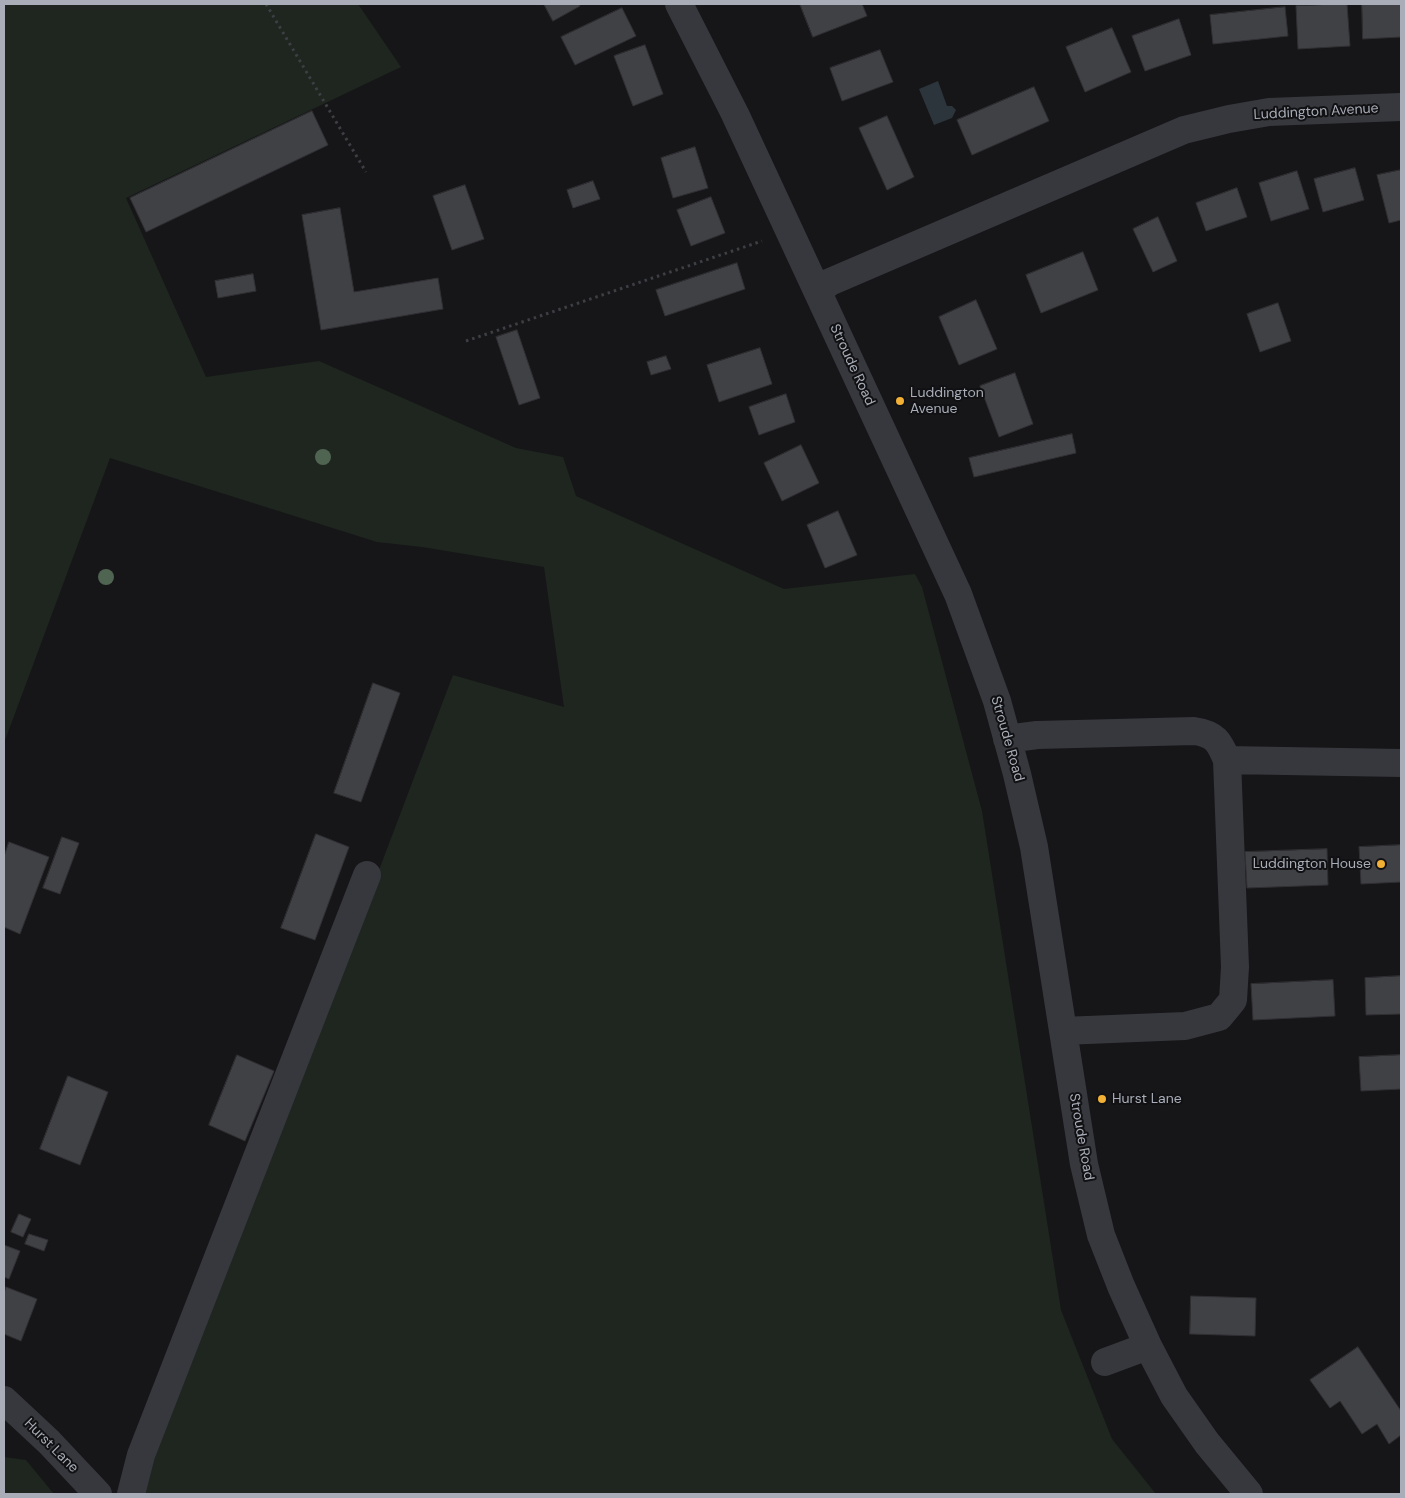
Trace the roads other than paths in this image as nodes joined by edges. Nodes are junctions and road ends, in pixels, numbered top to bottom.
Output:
1 (679, 4) edge
2 (1401, 108) edge
3 (817, 291) junction
4 (1007, 739) junction
5 (1228, 760) junction
6 (1401, 763) edge
7 (367, 875) dead end
8 (1063, 1031) junction
9 (1148, 1346) junction
10 (1105, 1362) dead end
11 (4, 1400) edge
12 (98, 1494) edge
13 (131, 1494) edge
14 (1249, 1494) edge

1 - 3 street, Stroude Road
2 - 3 street, Luddington Avenue
3 - 4 street, Stroude Road
4 - 5 street
4 - 8 street, Stroude Road
5 - 6 street
5 - 8 street
7 - 13 street
8 - 9 street, Stroude Road
9 - 10 street
9 - 14 street, Stroude Road
11 - 12 street, Hurst Lane

